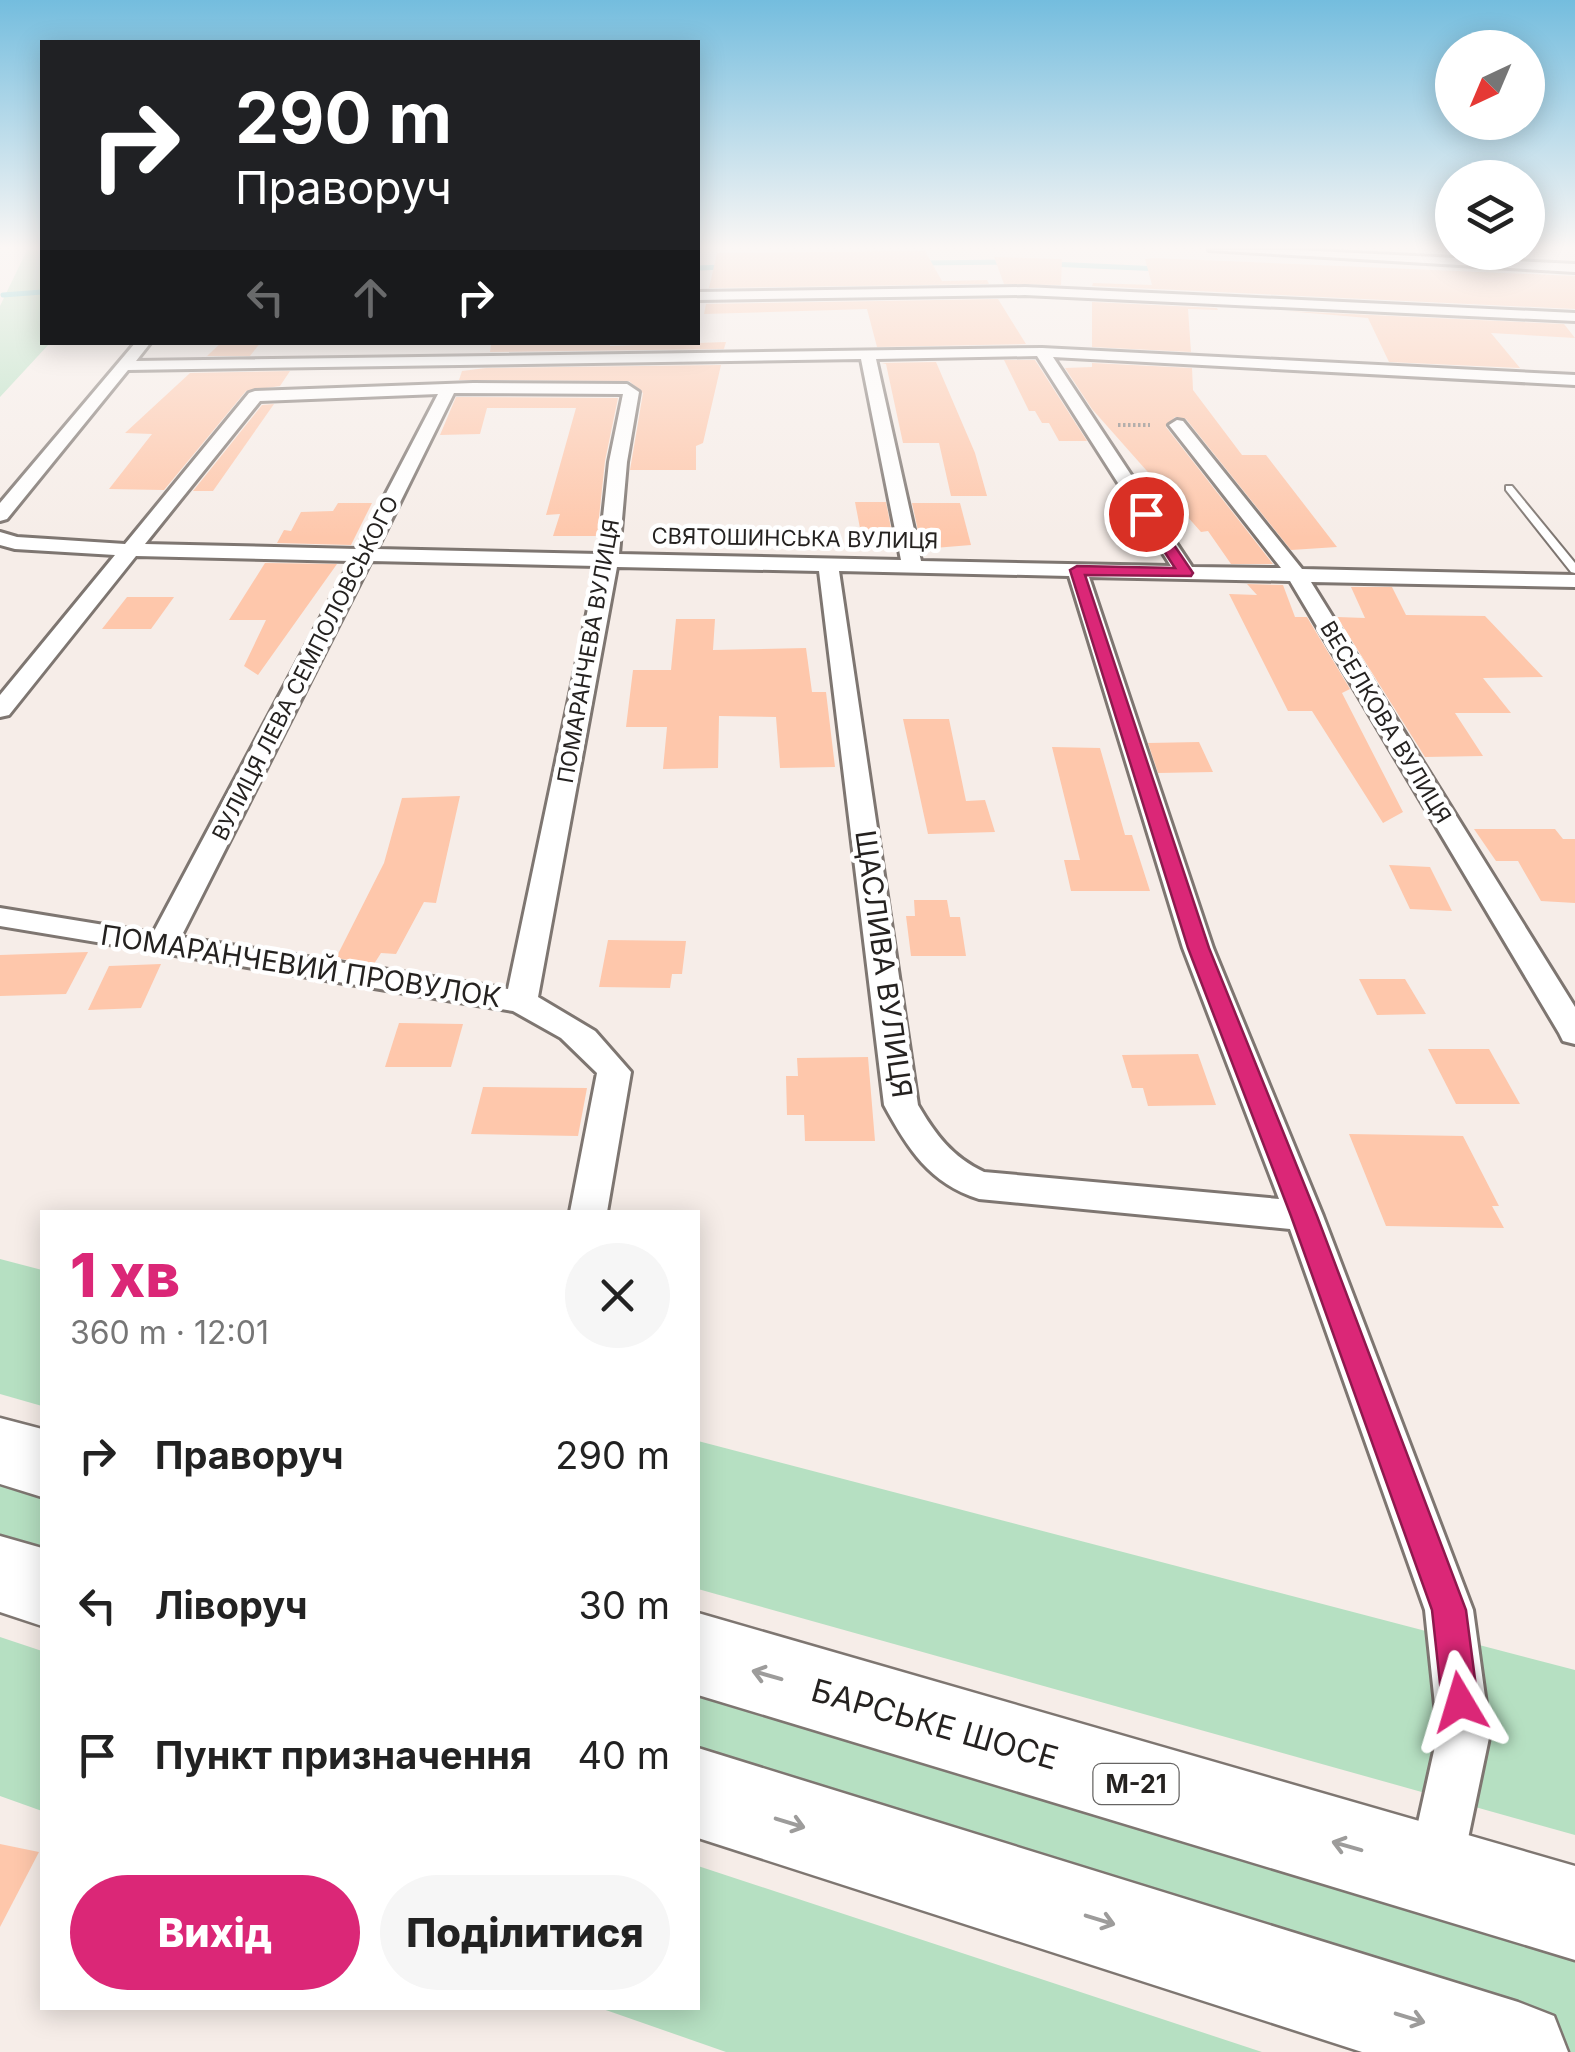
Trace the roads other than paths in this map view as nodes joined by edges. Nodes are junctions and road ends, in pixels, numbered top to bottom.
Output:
1 (141, 346) edge
2 (867, 352) junction
3 (1042, 352) junction
4 (125, 366) junction
5 (1575, 380) edge
6 (448, 392) junction
7 (1177, 425) road end
8 (1508, 488) dead end
9 (0, 514) edge
10 (7, 541) edge
11 (131, 550) junction
12 (362, 553) junction
13 (608, 560) junction
14 (828, 564) junction
15 (912, 566) junction
16 (1077, 570) junction
17 (1575, 570) edge
18 (1186, 573) junction
19 (1298, 576) junction
20 (1575, 581) edge
21 (0, 710) edge
22 (0, 916) edge
23 (162, 944) junction
24 (1563, 997) edge
25 (521, 1002) junction
26 (1575, 1032) edge
27 (589, 1210) edge
28 (1304, 1216) junction
29 (0, 1451) edge
30 (40, 1463) edge
31 (0, 1574) edge
32 (40, 1586) edge
33 (700, 1655) edge
34 (700, 1794) edge
35 (1434, 1872) junction
36 (1575, 1913) edge
37 (1518, 2052) edge

1 - 4 street
2 - 3 street
2 - 4 street
2 - 15 street
3 - 5 street
3 - 18 street
4 - 9 street
6 - 11 street, ПОМАРАНЧЕВА ВУЛИЦЯ
6 - 12 street, ВУЛИЦЯ ЛЕВА СЕМПОЛОВСЬКОГО
6 - 13 street, ПОМАРАНЧЕВА ВУЛИЦЯ
7 - 19 street, ВЕСЕЛКОВА ВУЛИЦЯ
8 - 17 lane
10 - 11 street, СВЯТОШИНСЬКА ВУЛИЦЯ
11 - 12 street, СВЯТОШИНСЬКА ВУЛИЦЯ
11 - 21 street
12 - 13 street, СВЯТОШИНСЬКА ВУЛИЦЯ
12 - 23 street, ВУЛИЦЯ ЛЕВА СЕМПОЛОВСЬКОГО
13 - 14 street, СВЯТОШИНСЬКА ВУЛИЦЯ
13 - 25 street, ПОМАРАНЧЕВА ВУЛИЦЯ
14 - 15 street, СВЯТОШИНСЬКА ВУЛИЦЯ
14 - 28 street, ЩАСЛИВА ВУЛИЦЯ
15 - 16 street, СВЯТОШИНСЬКА ВУЛИЦЯ
16 - 18 street, СВЯТОШИНСЬКА ВУЛИЦЯ
16 - 28 street
18 - 19 street, СВЯТОШИНСЬКА ВУЛИЦЯ
19 - 20 street, СВЯТОШИНСЬКА ВУЛИЦЯ
19 - 24 street, ВЕСЕЛКОВА ВУЛИЦЯ
22 - 23 street, ПОМАРАНЧЕВИЙ ПРОВУЛОК
23 - 25 street, ПОМАРАНЧЕВИЙ ПРОВУЛОК
24 - 26 street, ВЕСЕЛКОВА ВУЛИЦЯ
25 - 27 street, ПОМАРАНЧЕВИЙ ПРОВУЛОК
28 - 35 street
29 - 30 highway
31 - 32 highway
35 -> 33 highway, БАРСЬКЕ ШОСЕ / М-21
34 -> 37 highway
35 - 36 highway, БАРСЬКЕ ШОСЕ / М-21

